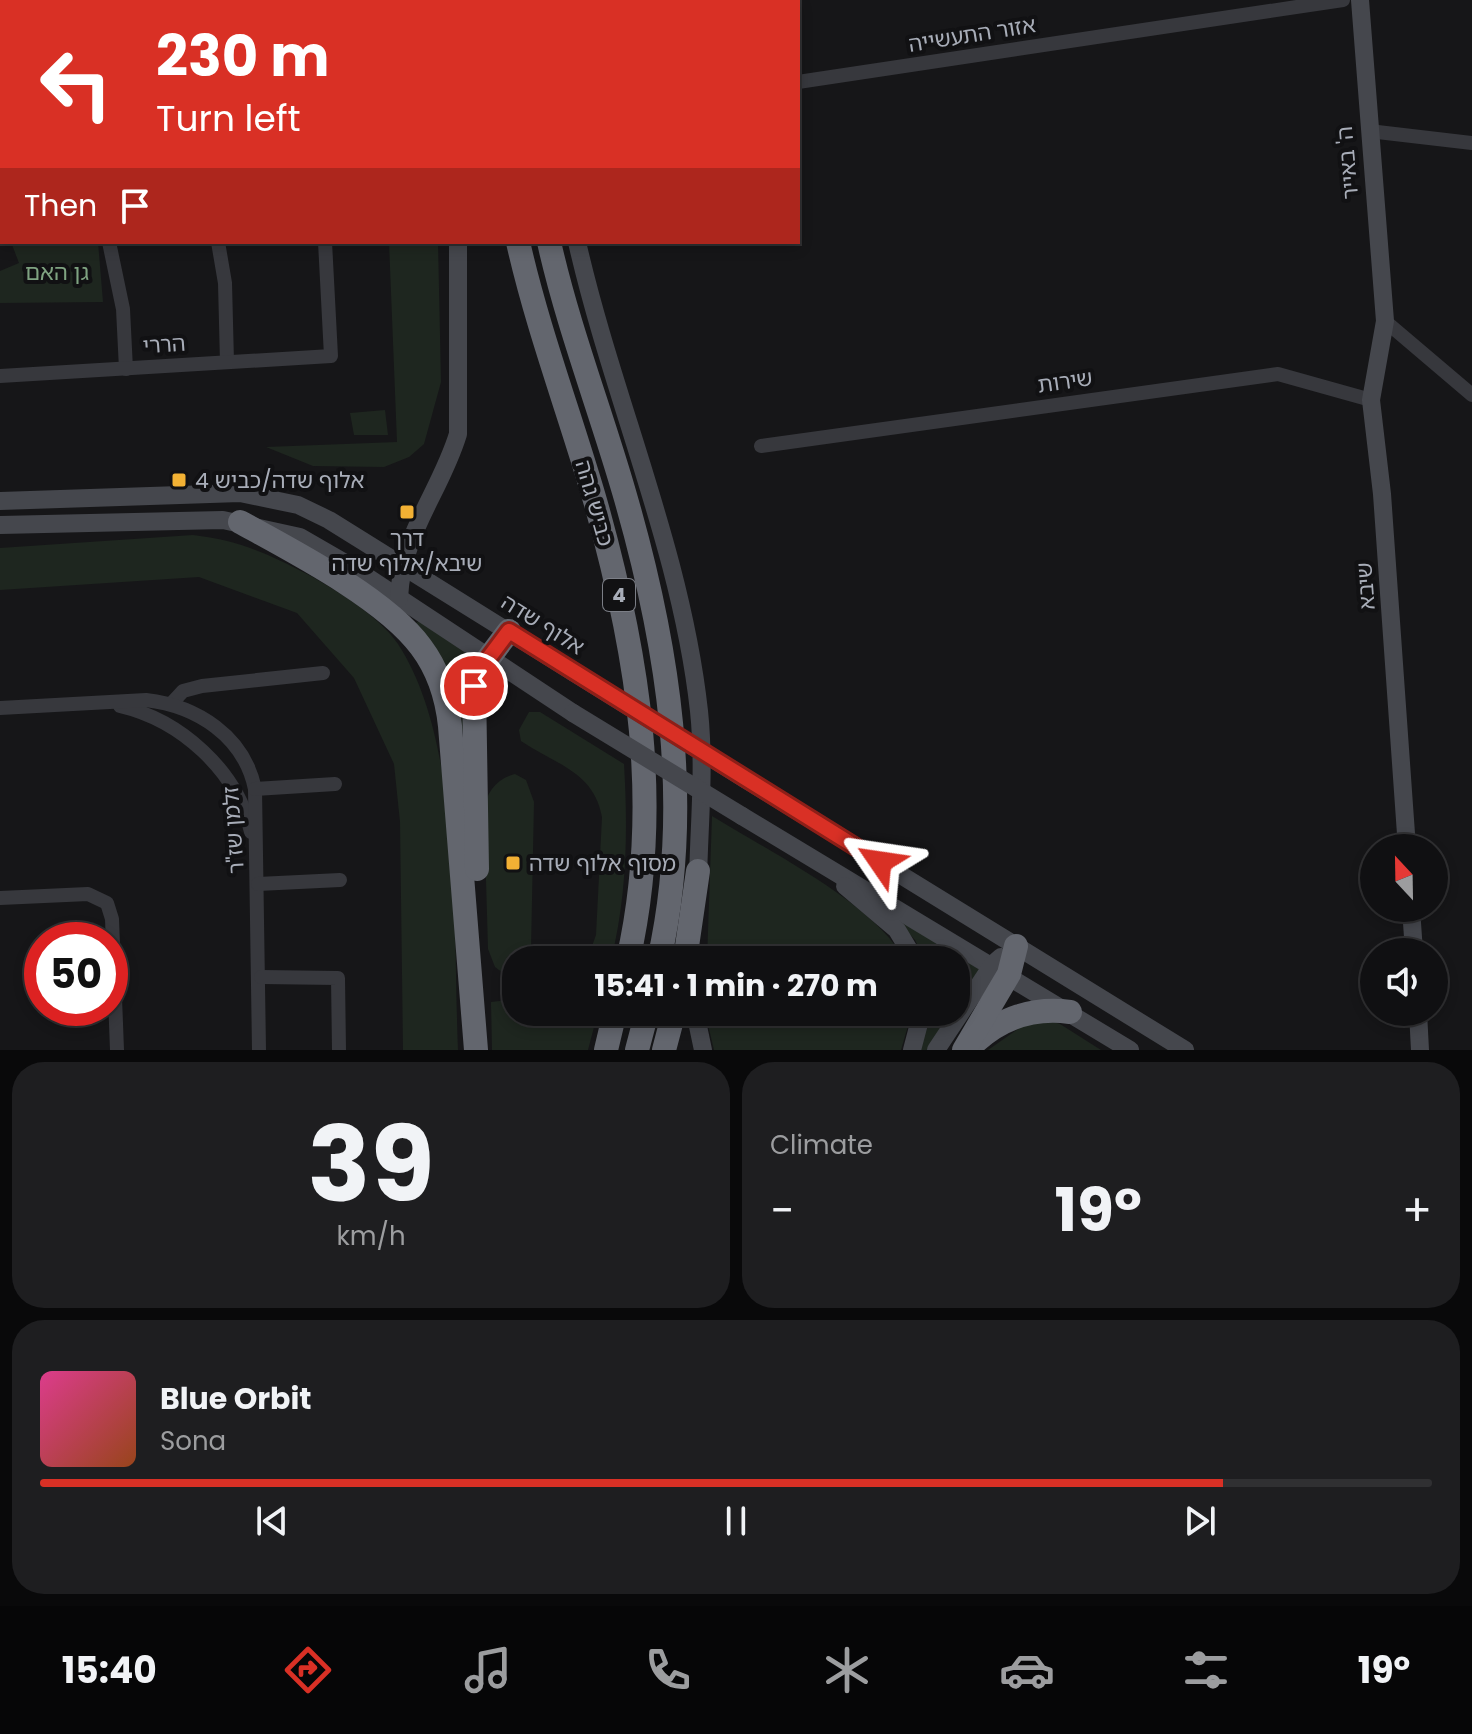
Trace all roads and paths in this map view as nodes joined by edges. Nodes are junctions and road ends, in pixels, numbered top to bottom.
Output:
1 (1343, 0) edge
2 (1360, 0) edge
3 (800, 82) edge
4 (1369, 131) junction
5 (1472, 143) edge
6 (109, 244) edge
7 (218, 244) edge
8 (325, 244) edge
9 (458, 244) edge
10 (519, 244) edge
11 (550, 244) edge
12 (578, 244) edge
13 (1385, 321) junction
14 (227, 362) junction
15 (126, 369) junction
16 (0, 376) edge
17 (1472, 395) edge
18 (1371, 400) junction
19 (761, 446) dead end
20 (0, 501) edge
21 (421, 513) junction
22 (240, 522) junction
23 (0, 525) edge
24 (377, 547) junction
25 (402, 563) junction
26 (399, 598) junction
27 (509, 631) junction
28 (488, 659) junction
29 (323, 673) dead end
30 (107, 703) junction
31 (171, 704) junction
32 (0, 708) edge
33 (335, 784) dead end
34 (255, 789) junction
35 (1406, 834) edge
36 (802, 851) junction
37 (698, 871) junction
38 (340, 880) dead end
39 (258, 884) junction
40 (0, 898) edge
41 (630, 946) edge
42 (661, 946) edge
43 (687, 946) edge
44 (696, 946) edge
45 (907, 946) edge
46 (1016, 946) junction
47 (1001, 969) junction
48 (261, 977) junction
49 (1070, 1012) junction
50 (612, 1026) edge
51 (643, 1026) edge
52 (670, 1026) edge
53 (698, 1026) edge
54 (918, 1026) edge
55 (1419, 1026) edge
56 (117, 1050) edge
57 (259, 1050) edge
58 (339, 1050) edge
59 (479, 1050) edge
60 (606, 1050) edge
61 (637, 1050) edge
62 (664, 1050) edge
63 (703, 1050) edge
64 (912, 1050) edge
65 (936, 1050) edge
66 (965, 1050) edge
67 (1130, 1050) edge
68 (1185, 1050) edge
69 (1420, 1050) edge

1 - 3 street, אזור התעשייה
2 - 4 main road, ה' באייר
4 - 5 street
4 - 13 main road, ה' באייר
6 - 15 street
7 - 14 street
8 - 14 street, הררי
9 - 21 main road
10 - 41 highway, כביש גהה / 4
11 - 42 highway, כביש גהה / 4
12 - 37 main road
13 - 17 street
13 - 18 main road, שיבא
14 - 15 street, הררי
15 - 16 street, הררי
18 - 19 street, שירות
18 - 35 main road, שיבא
20 - 24 main road, אלוף שדה
21 - 24 main road
21 - 25 main road
22 - 23 main road
22 - 26 main road
22 - 59 highway
24 - 25 main road, אלוף שדה
25 - 26 main road
25 - 27 main road, אלוף שדה
26 - 28 main road
27 - 28 highway
27 - 46 main road, אלוף שדה, bridge
28 - 36 main road, bridge
28 - 59 highway
29 - 31 street
30 - 31 street, זלמן שז"ר
30 - 32 street
30 - 39 street, זלמן שז"ר
31 - 34 street, זלמן שז"ר
33 - 34 street
34 - 39 street, זלמן שז"ר
36 - 45 main road
36 - 47 main road
37 - 43 highway
37 - 44 main road
38 - 39 street
39 - 48 street, זלמן שז"ר
40 - 56 street
46 - 47 highway
46 - 68 main road
47 - 49 main road
47 - 65 main road
47 - 66 highway
48 - 57 street, זלמן שז"ר
48 - 58 street
49 - 66 highway
49 - 67 main road
50 - 60 highway
51 - 61 highway
52 - 62 highway
53 - 63 main road
54 - 64 main road
55 - 69 main road

